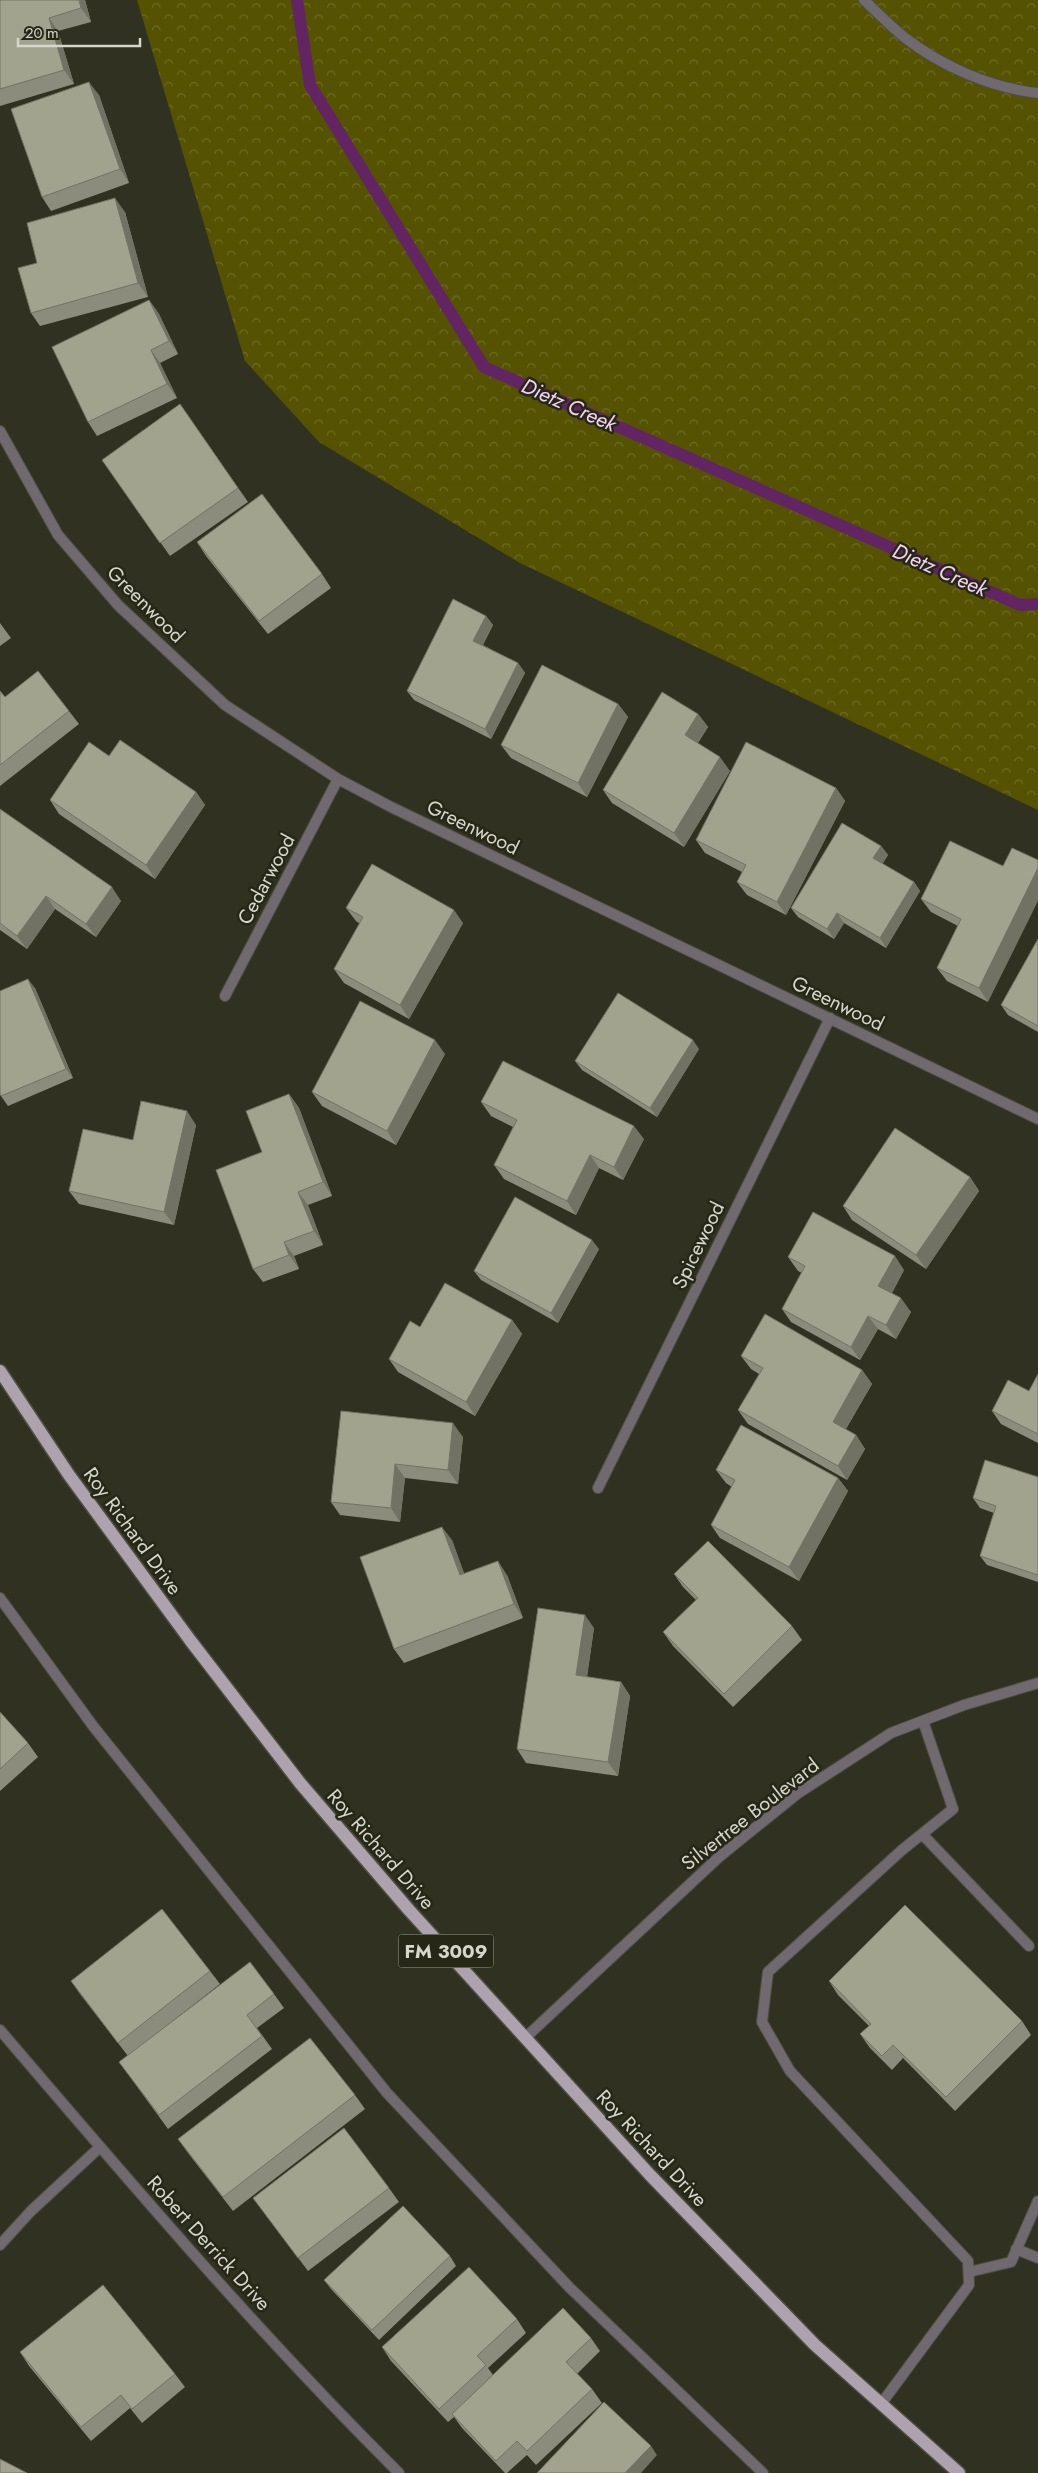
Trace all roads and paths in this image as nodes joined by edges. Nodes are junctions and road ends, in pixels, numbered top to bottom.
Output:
1 (864, 0) edge
2 (1038, 93) edge
3 (0, 431) edge
4 (338, 779) junction
5 (225, 996) dead end
6 (830, 1018) junction
7 (1038, 1119) edge
8 (0, 1371) edge
9 (598, 1488) dead end
10 (0, 1598) edge
11 (1038, 1684) edge
12 (923, 1721) junction
13 (922, 1834) junction
14 (1029, 1946) dead end
15 (0, 2030) edge
16 (525, 2038) junction
17 (100, 2147) junction
18 (1038, 2201) edge
19 (0, 2245) edge
20 (1016, 2249) junction
21 (1038, 2258) edge
22 (969, 2272) junction
23 (881, 2404) junction
24 (400, 2473) edge
25 (763, 2473) edge
26 (959, 2473) edge

1 - 2 street
3 - 4 street, Greenwood
4 - 5 street, Cedarwood
4 - 6 street, Greenwood
6 - 7 street, Greenwood
6 - 9 street, Spicewood
8 - 16 main road, Roy Richard Drive / FM 3009
10 - 25 street
11 - 12 street, Silvertree Boulevard
12 - 13 street
12 - 16 street, Silvertree Boulevard
13 - 14 street
13 - 22 street
15 - 17 street, Robert Derrick Drive
16 - 23 main road, Roy Richard Drive / FM 3009
17 - 19 street
17 - 24 street, Robert Derrick Drive
18 - 20 street
20 - 21 street
20 - 22 street
22 - 23 street
23 - 26 main road, Roy Richard Drive / FM 3009

